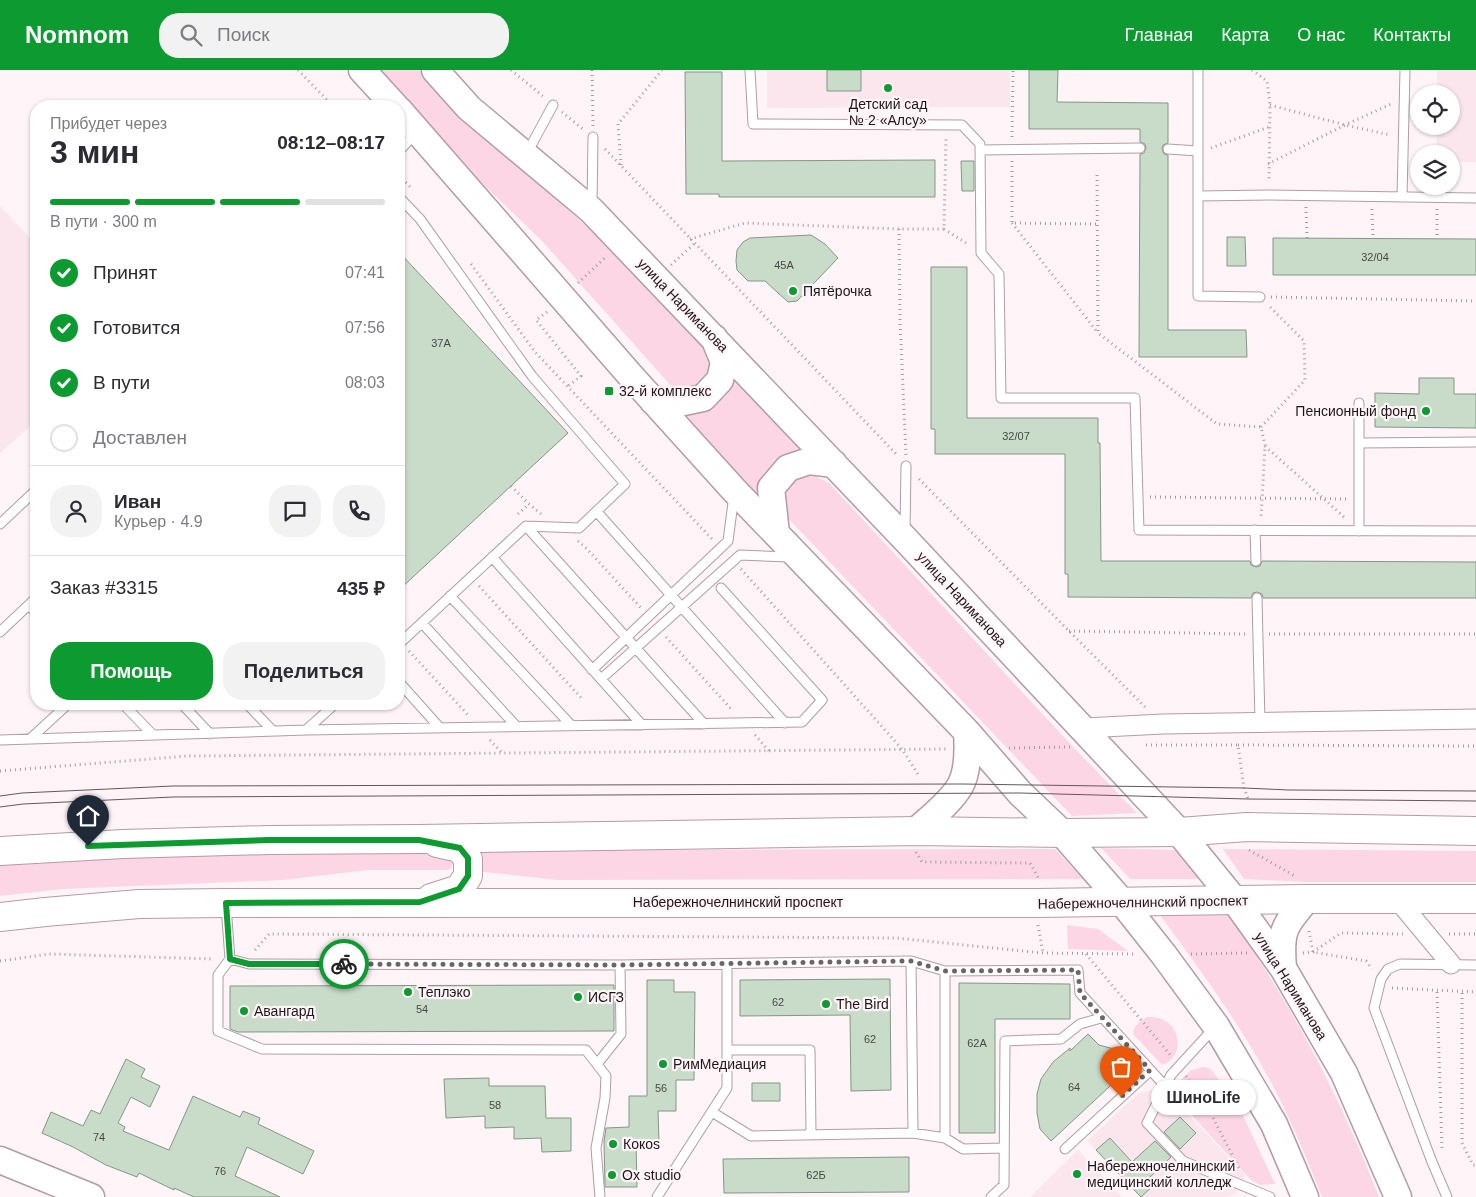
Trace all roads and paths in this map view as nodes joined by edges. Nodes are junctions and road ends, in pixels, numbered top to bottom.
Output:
1 (298, 70) edge
2 (362, 70) edge
3 (435, 70) edge
4 (592, 70) edge
5 (662, 70) edge
6 (750, 70) edge
7 (1012, 70) edge
8 (1198, 70) edge
9 (1252, 70) edge
10 (1405, 70) edge
11 (1404, 98) junction
12 (327, 100) edge
13 (390, 100) edge
14 (553, 105) dead end
15 (1270, 105) junction
16 (405, 117) edge
17 (946, 125) junction
18 (1345, 125) junction
19 (1269, 127) junction
20 (417, 131) junction
21 (593, 137) junction
22 (1404, 138) junction
23 (405, 144) edge
24 (1140, 148) dead end
25 (1168, 149) dead end
26 (980, 150) junction
27 (1012, 150) junction
28 (1198, 151) junction
29 (526, 155) junction
30 (1268, 164) junction
31 (621, 166) junction
32 (1098, 175) dead end
33 (405, 181) edge
34 (418, 194) dead end
35 (1269, 195) junction
36 (1198, 196) junction
37 (1306, 196) junction
38 (1372, 197) junction
39 (1402, 197) junction
40 (1437, 198) junction
41 (1476, 198) edge
42 (405, 203) edge
43 (591, 210) junction
44 (1012, 223) junction
45 (1097, 224) junction
46 (899, 229) junction
47 (944, 229) junction
48 (1307, 238) dead end
49 (1372, 238) dead end
50 (690, 239) junction
51 (1437, 239) dead end
52 (695, 243) junction
53 (686, 252) dead end
54 (981, 253) junction
55 (609, 255) dead end
56 (471, 264) dead end
57 (577, 284) dead end
58 (1260, 296) junction
59 (1476, 301) edge
60 (547, 311) dead end
61 (1098, 333) junction
62 (713, 337) junction
63 (567, 387) junction
64 (653, 401) junction
65 (1359, 403) dead end
66 (1261, 427) junction
67 (1476, 442) edge
68 (1359, 443) junction
69 (1265, 445) junction
70 (834, 464) junction
71 (906, 466) junction
72 (734, 490) junction
73 (30, 496) edge
74 (1139, 496) junction
75 (1263, 497) junction
76 (1324, 498) junction
77 (1360, 499) junction
78 (597, 512) junction
79 (0, 524) edge
80 (526, 526) junction
81 (1258, 530) junction
82 (1359, 531) junction
83 (1476, 531) edge
84 (776, 533) junction
85 (905, 539) junction
86 (721, 549) junction
87 (492, 558) junction
88 (799, 558) junction
89 (732, 560) junction
90 (1256, 561) dead end
91 (471, 577) junction
92 (721, 588) dead end
93 (450, 596) junction
94 (672, 596) junction
95 (1257, 598) dead end
96 (30, 605) edge
97 (681, 606) junction
98 (422, 623) junction
99 (0, 632) edge
100 (405, 638) edge
101 (627, 638) junction
102 (635, 647) junction
103 (405, 648) edge
104 (592, 670) junction
105 (601, 679) junction
106 (405, 689) edge
107 (583, 700) dead end
108 (61, 710) edge
109 (129, 710) edge
110 (188, 710) edge
111 (253, 710) edge
112 (328, 710) edge
113 (1476, 720) edge
114 (786, 722) junction
115 (1260, 722) junction
116 (704, 724) junction
117 (1163, 724) junction
118 (642, 725) junction
119 (572, 726) junction
120 (517, 727) junction
121 (440, 728) junction
122 (480, 728) junction
123 (306, 730) junction
124 (273, 732) junction
125 (210, 734) junction
126 (153, 735) junction
127 (1078, 737) junction
128 (30, 739) junction
129 (0, 740) edge
130 (959, 740) junction
131 (1137, 745) dead end
132 (1184, 745) junction
133 (1238, 745) junction
134 (1476, 746) edge
135 (1008, 748) dead end
136 (902, 749) junction
137 (502, 753) junction
138 (0, 771) edge
139 (919, 776) dead end
140 (1248, 799) dead end
141 (1476, 831) edge
142 (1179, 832) junction
143 (1062, 834) junction
144 (419, 840) junction
145 (916, 840) junction
146 (1248, 850) dead end
147 (0, 851) edge
148 (1038, 880) dead end
149 (1303, 888) junction
150 (1397, 900) junction
151 (1476, 900) edge
152 (1235, 901) junction
153 (420, 902) junction
154 (1122, 902) junction
155 (226, 903) junction
156 (0, 917) edge
157 (1037, 922) dead end
158 (1426, 934) junction
159 (1476, 934) edge
160 (1043, 953) junction
161 (1255, 953) dead end
162 (1144, 954) dead end
163 (1188, 954) dead end
164 (230, 959) junction
165 (1290, 960) junction
166 (0, 961) edge
167 (911, 961) junction
168 (727, 964) junction
169 (1452, 964) junction
170 (620, 965) junction
171 (1476, 965) edge
172 (945, 971) junction
173 (1437, 992) dead end
174 (1462, 992) dead end
175 (1101, 1018) junction
176 (1216, 1026) junction
177 (727, 1050) junction
178 (596, 1064) junction
179 (1150, 1070) junction
180 (1166, 1088) junction
181 (712, 1112) junction
182 (913, 1133) junction
183 (811, 1134) junction
184 (945, 1138) junction
185 (1004, 1148) junction
186 (1065, 1149) dead end
187 (1442, 1149) dead end
188 (0, 1160) edge
189 (1476, 1165) edge
190 (91, 1197) edge
191 (600, 1197) edge
192 (657, 1197) edge
193 (991, 1197) edge
194 (1270, 1197) edge
195 (1305, 1197) edge
196 (1398, 1197) edge
197 (1447, 1197) edge

1 - 12 path
2 - 13 main road
3 - 29 main road, улица Нариманова
4 - 21 path
5 - 31 path
6 - 17 lane
7 - 27 path
8 - 28 lane
9 - 15 path
10 - 11 lane
11 - 18 path
11 - 22 lane
14 - 29 lane
15 - 18 path
15 - 19 path
16 - 20 main road
17 - 26 lane
17 - 47 path
18 - 22 path
18 - 30 path
19 - 28 path
19 - 30 path
20 - 23 lane
20 - 64 main road
21 - 31 path
21 - 43 lane
22 - 39 lane
24 - 27 lane
25 - 28 lane
26 - 27 lane
26 - 54 lane
27 - 44 path
28 - 36 lane
29 - 43 main road, улица Нариманова
30 - 35 path
31 - 50 path
32 - 45 path
33 - 34 path
35 - 36 lane
35 - 37 lane
36 - 58 lane
37 - 38 lane
37 - 48 path
38 - 39 lane
38 - 49 path
39 - 40 lane
40 - 41 lane
40 - 51 path
42 - 78 lane
43 - 62 main road, улица Нариманова
44 - 45 path
44 - 61 path
45 - 61 path
46 - 47 path
46 - 50 path
46 - 71 path
47 - 54 path
50 - 52 path
52 - 53 path
52 - 71 path
54 - 74 lane
55 - 57 path
56 - 63 path
58 - 59 path
58 - 66 path
60 - 63 path
61 - 66 path
62 - 64 main road
62 - 70 main road, улица Нариманова
63 - 86 path
64 - 72 main road
65 - 68 lane
66 - 69 path
67 - 68 lane
68 - 77 lane
69 - 75 path
69 - 76 path
70 - 84 main road
70 - 85 main road, улица Нариманова
71 - 85 lane
71 - 117 path
72 - 84 main road
72 - 86 lane
73 - 79 lane
74 - 75 path
74 - 81 lane
75 - 76 path
75 - 81 path
76 - 77 path
76 - 82 path
77 - 82 lane
78 - 80 lane
78 - 94 lane
80 - 87 lane
80 - 101 lane
81 - 82 lane
81 - 90 lane
82 - 83 lane
84 - 88 main road
85 - 127 main road, улица Нариманова
86 - 94 lane
87 - 91 lane
87 - 104 lane
88 - 89 lane
88 - 130 main road
89 - 97 lane
89 - 136 path
91 - 93 lane
91 - 107 path
92 - 114 lane
93 - 98 lane
93 - 119 lane
94 - 97 lane
94 - 101 lane
95 - 115 lane
96 - 99 lane
97 - 102 lane
97 - 114 lane
98 - 100 lane
98 - 120 lane
101 - 102 lane
101 - 104 lane
102 - 105 lane
102 - 116 lane
103 - 122 path
104 - 105 lane
105 - 118 lane
106 - 121 lane
108 - 128 lane
109 - 126 lane
110 - 125 lane
111 - 124 lane
112 - 123 lane
113 - 115 street
114 - 116 lane
115 - 117 street
116 - 118 lane
117 - 127 street
117 - 132 path
118 - 119 lane
119 - 120 lane
120 - 122 lane
121 - 122 lane
121 - 123 lane
122 - 137 path
123 - 124 lane
124 - 125 lane
125 - 126 lane
126 - 128 lane
127 - 135 path
127 - 142 main road, улица Нариманова
128 - 129 lane
130 - 136 path
130 - 143 main road
130 - 145 main road
131 - 132 path
132 - 133 path
133 - 134 path
133 - 140 path
136 - 137 path
136 - 139 path
137 - 138 path
141 - 142 main road
142 - 143 main road
142 - 152 main road, улица Нариманова
143 - 145 main road
143 - 154 main road
144 - 145 main road
144 - 147 main road
144 - 153 main road
145 - 148 path
146 - 149 path
149 - 150 main road, Набережночелнинский проспект
149 - 152 main road, Набережночелнинский проспект
149 - 165 main road
150 - 151 main road, Набережночелнинский проспект
150 - 158 street
152 - 154 main road, Набережночелнинский проспект
152 - 165 main road, улица Нариманова
153 - 154 main road, Набережночелнинский проспект
153 - 155 main road, Набережночелнинский проспект
154 - 176 main road
155 - 156 main road, Набережночелнинский проспект
155 - 164 lane
157 - 160 path
158 - 159 path
158 - 165 path
158 - 169 street
160 - 162 path
160 - 164 path
161 - 163 path
164 - 166 path
164 - 170 lane
164 - 178 lane
165 - 196 main road, улица Нариманова
167 - 168 lane
167 - 172 lane
167 - 182 lane
168 - 170 lane
168 - 177 lane
169 - 171 lane
169 - 197 lane
170 - 178 lane
172 - 175 lane
172 - 184 lane
173 - 187 path
174 - 189 path
175 - 179 lane
175 - 185 lane
176 - 180 lane
176 - 195 main road
177 - 181 lane
177 - 183 lane
178 - 191 lane
179 - 180 lane
179 - 186 lane
180 - 194 lane
181 - 183 lane
181 - 192 lane
182 - 183 lane
182 - 184 lane
184 - 185 lane
185 - 193 lane
188 - 190 main road

